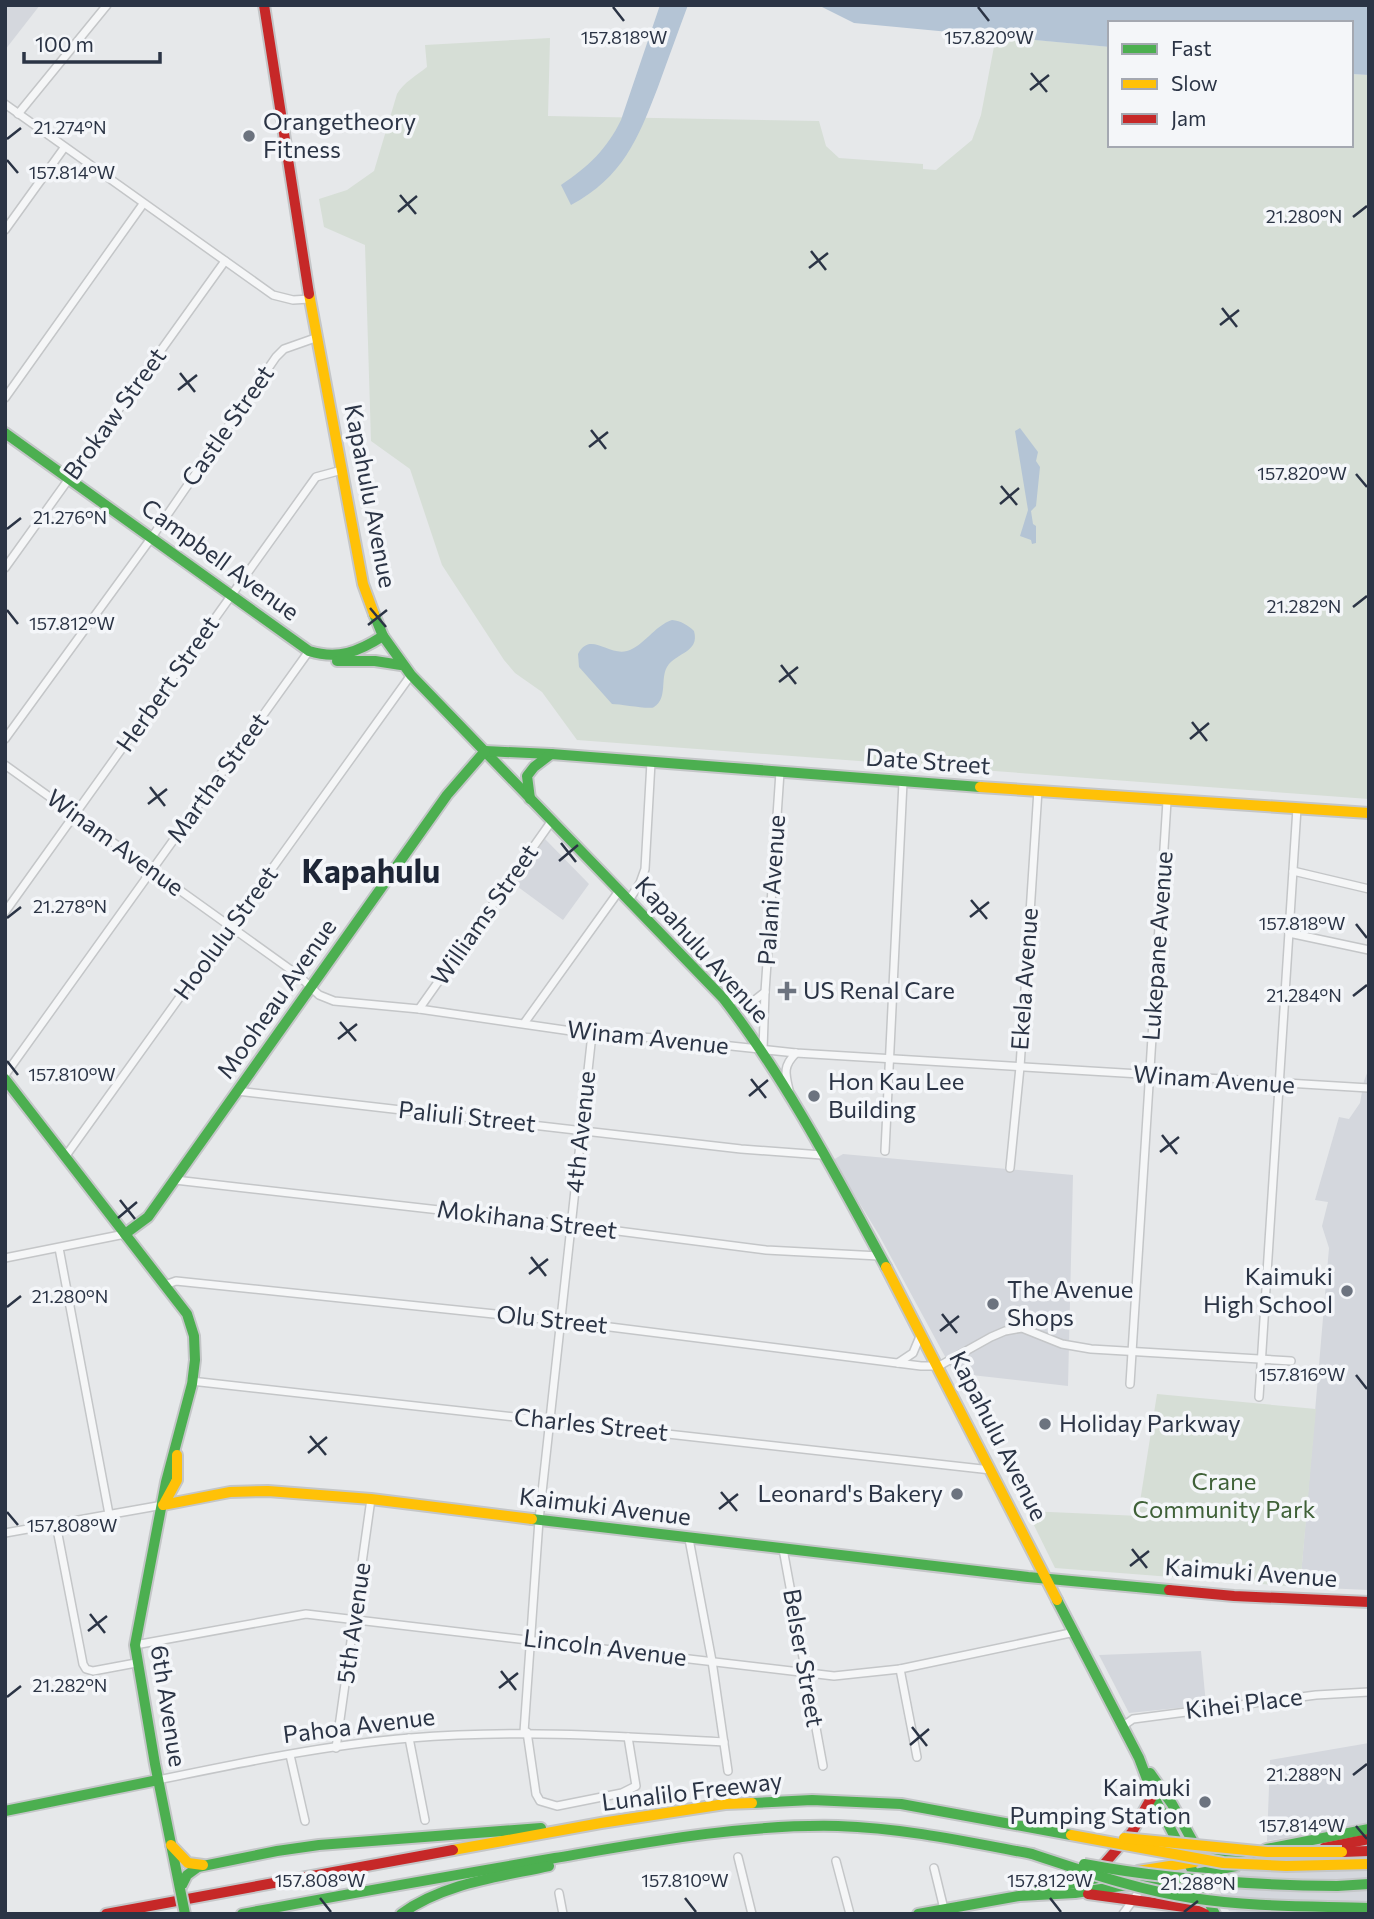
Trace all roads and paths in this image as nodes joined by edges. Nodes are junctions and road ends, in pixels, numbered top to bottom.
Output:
1 (107, 5) edge
2 (264, 5) edge
3 (5, 104) edge
4 (18, 114) junction
5 (64, 148) junction
6 (143, 204) junction
7 (5, 230) edge
8 (225, 261) junction
9 (310, 299) junction
10 (318, 337) junction
11 (5, 398) edge
12 (5, 433) edge
13 (342, 470) junction
14 (70, 478) junction
15 (152, 537) junction
16 (5, 568) edge
17 (232, 595) junction
18 (383, 636) junction
19 (309, 651) junction
20 (328, 659) junction
21 (401, 665) junction
22 (411, 676) junction
23 (5, 739) edge
24 (485, 751) junction
25 (551, 754) junction
26 (651, 762) junction
27 (5, 765) edge
28 (780, 772) junction
29 (902, 782) junction
30 (1038, 790) junction
31 (530, 800) junction
32 (1167, 801) junction
33 (1297, 808) junction
34 (1369, 813) edge
35 (74, 814) junction
36 (551, 822) junction
37 (153, 869) junction
38 (1293, 871) junction
39 (1369, 889) edge
40 (620, 891) junction
41 (629, 900) junction
42 (5, 912) edge
43 (230, 927) junction
44 (1289, 933) junction
45 (1369, 950) edge
46 (311, 988) junction
47 (765, 992) junction
48 (723, 998) junction
49 (419, 1009) junction
50 (525, 1022) junction
51 (592, 1034) junction
52 (763, 1051) junction
53 (796, 1053) junction
54 (889, 1059) junction
55 (1020, 1067) junction
56 (1150, 1076) junction
57 (5, 1077) edge
58 (1280, 1084) junction
59 (1369, 1088) edge
60 (237, 1091) junction
61 (791, 1100) junction
62 (582, 1130) junction
63 (885, 1151) dead end
64 (822, 1155) junction
65 (65, 1157) junction
66 (1010, 1168) dead end
67 (175, 1180) junction
68 (571, 1225) junction
69 (125, 1234) junction
70 (60, 1248) junction
71 (879, 1256) junction
72 (5, 1258) edge
73 (165, 1284) junction
74 (562, 1321) junction
75 (921, 1334) junction
76 (1131, 1350) junction
77 (1263, 1359) junction
78 (1291, 1361) dead end
79 (898, 1363) junction
80 (939, 1366) junction
81 (191, 1381) junction
82 (1130, 1384) dead end
83 (1259, 1397) dead end
84 (549, 1420) junction
85 (176, 1445) junction
86 (991, 1470) junction
87 (177, 1480) junction
88 (195, 1499) junction
89 (371, 1499) junction
90 (163, 1505) junction
91 (109, 1514) junction
92 (539, 1520) junction
93 (56, 1524) junction
94 (5, 1533) edge
95 (689, 1539) junction
96 (783, 1549) junction
97 (1048, 1579) junction
98 (1369, 1602) edge
99 (355, 1618) junction
100 (1075, 1632) junction
101 (529, 1638) junction
102 (135, 1645) junction
103 (712, 1661) junction
104 (136, 1663) junction
105 (900, 1669) junction
106 (805, 1671) junction
107 (1369, 1692) edge
108 (1123, 1727) junction
109 (526, 1732) junction
110 (628, 1737) junction
111 (409, 1738) junction
112 (724, 1742) junction
113 (336, 1748) junction
114 (290, 1755) junction
115 (917, 1757) dead end
116 (1139, 1758) junction
117 (823, 1766) dead end
118 (728, 1771) dead end
119 (158, 1780) junction
120 (1153, 1795) junction
121 (5, 1811) edge
122 (425, 1820) dead end
123 (305, 1821) dead end
124 (601, 1824) junction
125 (1369, 1829) edge
126 (1071, 1835) junction
127 (1369, 1839) edge
128 (644, 1842) junction
129 (171, 1845) junction
130 (1198, 1848) junction
131 (1369, 1851) edge
132 (1032, 1854) junction
133 (738, 1857) dead end
134 (1222, 1857) junction
135 (836, 1861) dead end
136 (1193, 1862) junction
137 (1369, 1864) edge
138 (204, 1865) junction
139 (934, 1868) dead end
140 (1194, 1874) junction
141 (1087, 1879) junction
142 (1146, 1882) junction
143 (1369, 1884) edge
144 (180, 1889) junction
145 (559, 1893) dead end
146 (1075, 1893) junction
147 (1019, 1896) junction
148 (1132, 1900) junction
149 (1369, 1908) edge
150 (945, 1911) edge
151 (106, 1914) edge
152 (185, 1914) edge
153 (242, 1914) edge
154 (401, 1914) edge
155 (563, 1914) edge
156 (752, 1914) edge
157 (850, 1914) edge
158 (918, 1914) edge
159 (1123, 1914) edge
160 (1205, 1914) edge
161 (1215, 1914) edge

1 - 4 street
2 - 9 main road, Kapahulu Avenue
3 - 4 street
4 - 5 street
5 - 6 street
5 - 7 street
6 - 8 street
6 - 11 street
8 - 9 street
8 - 14 street, Brokaw Street
9 - 10 main road, Kapahulu Avenue
10 - 13 main road, Kapahulu Avenue
10 - 15 street, Castle Street
12 - 14 main road, Campbell Avenue
13 - 17 street, Herbert Street
13 - 18 main road, Kapahulu Avenue
14 - 15 main road, Campbell Avenue
14 - 16 street, Brokaw Street
15 - 17 main road, Campbell Avenue
15 - 23 street, Castle Street
17 - 19 main road, Campbell Avenue
17 - 35 street, Herbert Street
18 - 20 main road
18 - 21 main road, Kapahulu Avenue
19 - 20 main road, Campbell Avenue
19 - 37 street, Martha Street
20 - 21 main road, Campbell Avenue
21 - 22 main road, Kapahulu Avenue
22 - 24 main road, Kapahulu Avenue
22 - 43 street, Hoolulu Street
24 - 25 main road, Date Street
24 - 31 main road, Kapahulu Avenue
24 - 46 main road, Mooheau Avenue
25 - 26 main road, Date Street
25 - 31 main road
26 - 28 main road, Date Street
26 - 41 street
27 - 35 street, Winam Avenue
28 - 29 main road, Date Street
28 - 47 street, Palani Avenue
29 - 30 main road, Date Street
29 - 54 street
30 - 32 main road, Date Street
30 - 55 street, Ekela Avenue
31 - 36 main road, Kapahulu Avenue
32 - 33 main road, Date Street
32 - 56 street, Lukepane Avenue
33 - 34 main road, Date Street
33 - 38 street
35 - 37 street, Winam Avenue
35 - 42 street, Herbert Street
36 - 40 main road, Kapahulu Avenue
36 - 49 street, Williams Street
37 - 43 street, Winam Avenue
37 - 57 street, Martha Street
38 - 39 street
38 - 44 street
40 - 41 main road, Kapahulu Avenue
40 - 50 street
41 - 48 main road, Kapahulu Avenue
43 - 46 street, Winam Avenue
43 - 65 street, Hoolulu Street
44 - 45 street
44 - 58 street
46 - 49 street, Winam Avenue
46 - 60 main road, Mooheau Avenue
47 - 48 street
47 - 52 street, Palani Avenue
48 - 52 main road, Kapahulu Avenue
49 - 50 street, Winam Avenue
50 - 51 street, Winam Avenue
51 - 52 street, Winam Avenue
51 - 62 street, 4th Avenue
52 - 53 street, Winam Avenue
52 - 61 main road, Kapahulu Avenue
53 - 54 street, Winam Avenue
53 - 61 street
54 - 55 street, Winam Avenue
54 - 63 street
55 - 56 street, Winam Avenue
55 - 66 street, Ekela Avenue
56 - 58 street, Winam Avenue
56 - 76 street, Lukepane Avenue
57 - 65 main road, 6th Avenue
58 - 59 street, Winam Avenue
58 - 77 street
60 - 62 street, Paliuli Street
60 - 67 main road, Mooheau Avenue
61 - 64 main road, Kapahulu Avenue
62 - 64 street, Paliuli Street
62 - 68 street, 4th Avenue
64 - 71 main road, Kapahulu Avenue
65 - 69 main road, 6th Avenue
67 - 68 street, Mokihana Street
67 - 69 main road, Mooheau Avenue
68 - 71 street, Mokihana Street
68 - 74 street, 4th Avenue
69 - 70 street
69 - 73 main road, 6th Avenue
70 - 72 street
70 - 91 street
71 - 75 main road, Kapahulu Avenue
73 - 74 street, Olu Street
73 - 81 main road, 6th Avenue
74 - 79 street, Olu Street
74 - 84 street, 4th Avenue
75 - 79 street
75 - 80 main road, Kapahulu Avenue
76 - 77 street
76 - 80 street
76 - 82 street, Lukepane Avenue
77 - 78 street
77 - 83 street
79 - 80 street, Olu Street
80 - 86 main road, Kapahulu Avenue
81 - 84 street, Charles Street
81 - 85 main road, 6th Avenue
84 - 86 street, Charles Street
84 - 92 street, 4th Avenue
85 - 87 main road, 6th Avenue
85 - 90 main road, 6th Avenue
86 - 97 main road, Kapahulu Avenue
87 - 88 main road
87 - 90 main road, 6th Avenue
88 - 89 main road, Kaimuki Avenue
88 - 90 main road, Kaimuki Avenue
89 - 92 main road, Kaimuki Avenue
89 - 99 street, 5th Avenue
90 - 91 street, Kaimuki Avenue
90 - 102 main road, 6th Avenue
91 - 93 street, Kaimuki Avenue
92 - 95 main road, Kaimuki Avenue
92 - 101 street, 4th Avenue
93 - 94 street, Kaimuki Avenue
93 - 104 street
95 - 96 main road, Kaimuki Avenue
95 - 103 street
96 - 97 main road, Kaimuki Avenue
96 - 106 street, Belser Street
97 - 98 main road, Kaimuki Avenue
97 - 100 main road, Kapahulu Avenue
99 - 101 street, Lincoln Avenue
99 - 102 street, Lincoln Avenue
99 - 113 street, 5th Avenue
100 - 105 street, Lincoln Avenue
100 - 108 main road, Kapahulu Avenue
101 - 103 street, Lincoln Avenue
101 - 109 street, 4th Avenue
102 - 104 main road, 6th Avenue
103 - 106 street, Lincoln Avenue
103 - 112 street
104 - 119 main road, 6th Avenue
105 - 106 street, Lincoln Avenue
105 - 115 street
106 - 117 street, Belser Street
107 - 108 street, Kihei Place
108 - 116 main road, Kapahulu Avenue
109 - 110 street, Pahoa Avenue
109 - 110 street, 4th Avenue
109 - 111 street, Pahoa Avenue
110 - 112 street, Pahoa Avenue
111 - 113 street, Pahoa Avenue
111 - 122 street
112 - 118 street
113 - 114 street, Pahoa Avenue
114 - 119 street, Pahoa Avenue
114 - 123 street
116 - 120 main road, Kapahulu Avenue
116 - 130 main road
119 - 121 main road, Pahoa Avenue
119 - 129 main road, 6th Avenue
120 - 136 main road, Kapahulu Avenue
120 - 141 main road
124 - 126 main road, Lunalilo Freeway
124 - 138 main road
124 - 151 main road, Lunalilo Freeway
125 - 134 main road
126 - 131 main road, bridge
126 - 137 main road, Lunalilo Freeway, bridge
127 - 140 main road
128 - 132 main road, Lunalilo Freeway
128 - 153 main road, Lunalilo Freeway
128 - 154 main road
129 - 138 main road
129 - 144 main road, 6th Avenue
130 - 134 main road
130 - 136 main road
132 - 143 main road, Lunalilo Freeway, bridge
132 - 149 main road, bridge
133 - 156 street
134 - 136 main road
135 - 157 street
136 - 140 main road
136 - 141 main road
138 - 144 main road
139 - 150 street
140 - 142 main road
140 - 161 main road
141 - 147 main road
142 - 146 main road
142 - 148 street
144 - 152 main road, 6th Avenue, bridge
145 - 155 street
146 - 147 main road
146 - 148 main road
147 - 150 main road
148 - 159 street
148 - 160 main road
150 - 158 main road

